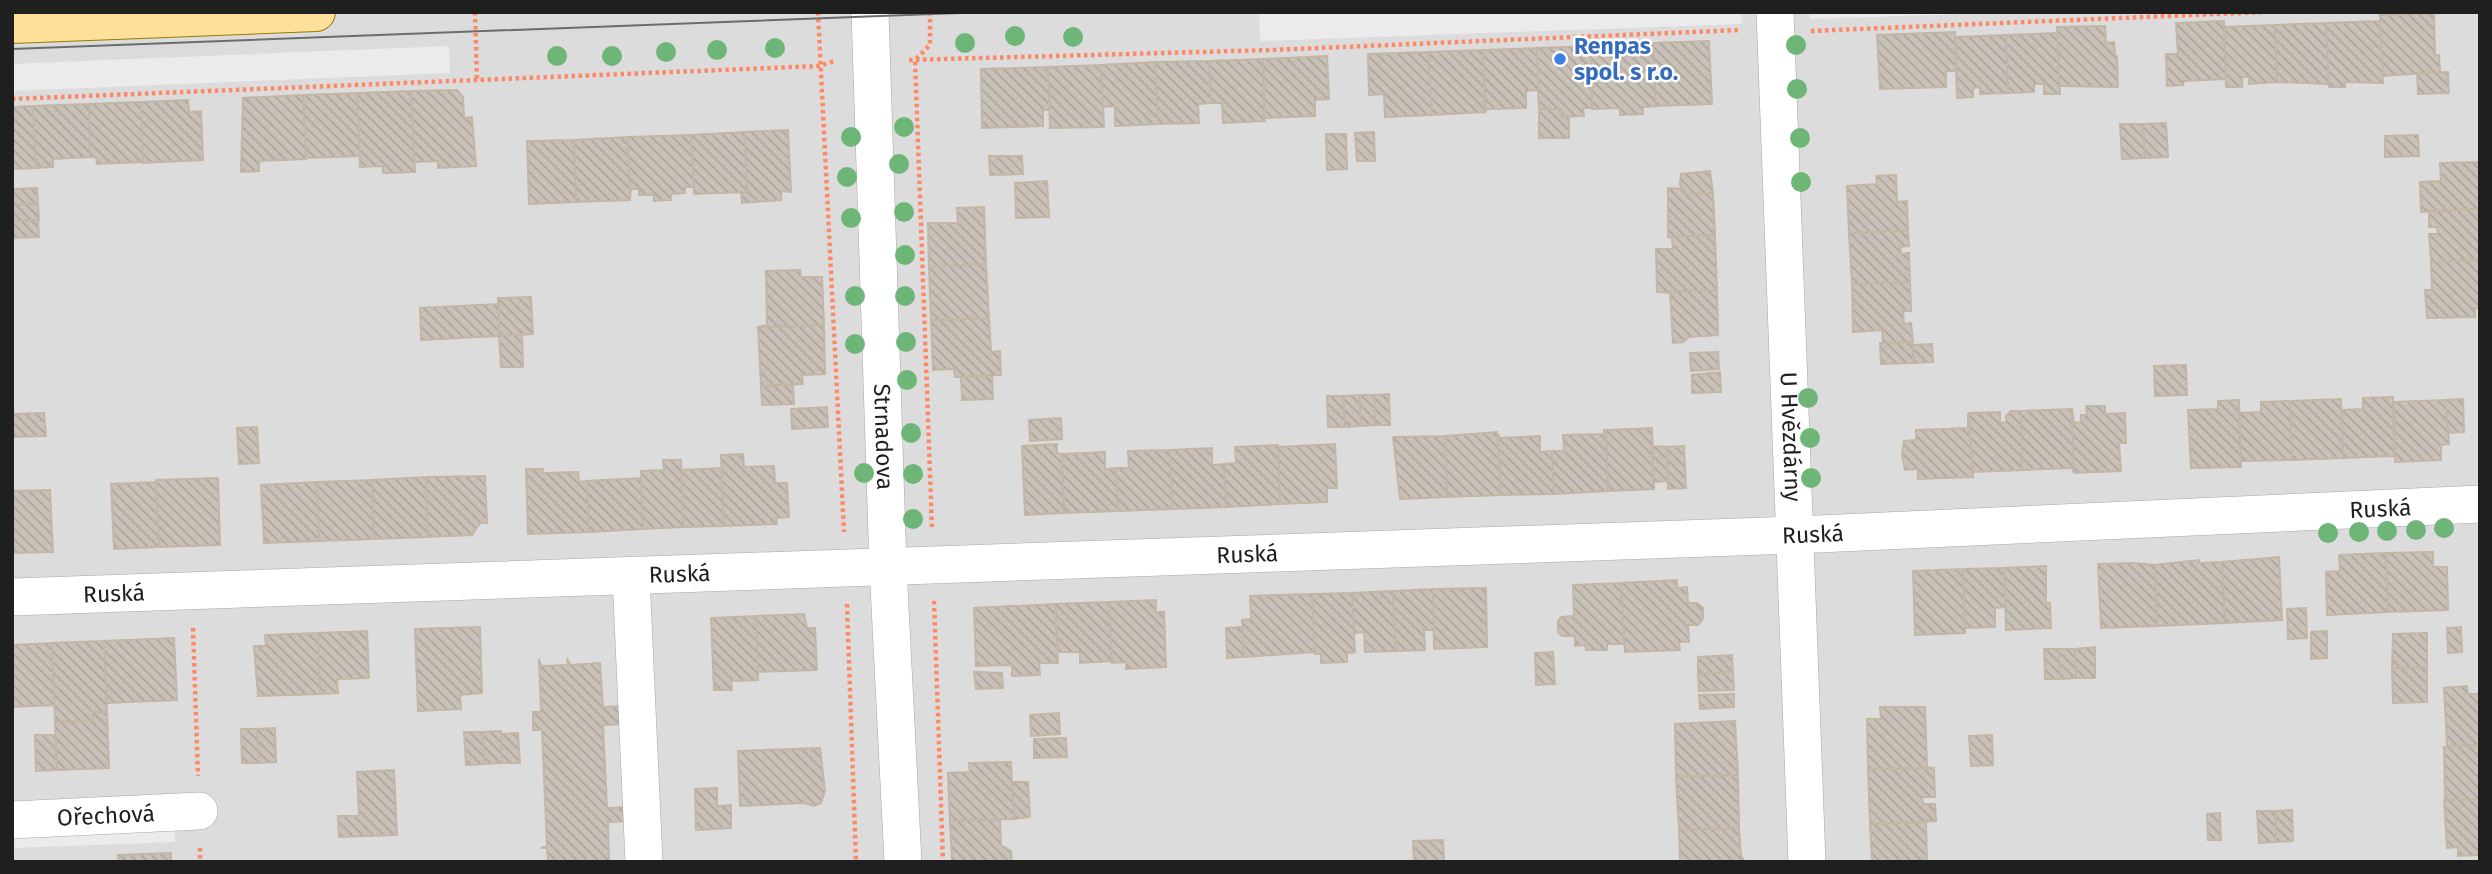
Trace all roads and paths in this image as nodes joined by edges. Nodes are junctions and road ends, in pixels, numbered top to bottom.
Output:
1 (316, 12) edge
2 (475, 12) edge
3 (818, 12) edge
4 (870, 12) edge
5 (930, 12) edge
6 (2265, 12) edge
7 (1790, 22) edge
8 (12, 24) edge
9 (477, 80) dead end
10 (2480, 503) edge
11 (1796, 535) junction
12 (933, 565) junction
13 (888, 567) junction
14 (846, 568) junction
15 (631, 577) junction
16 (192, 592) junction
17 (12, 597) edge
18 (199, 811) junction
19 (12, 820) edge
20 (200, 862) edge
21 (644, 862) edge
22 (856, 862) edge
23 (903, 862) edge
24 (943, 862) edge
25 (1807, 862) edge

1 - 8 main road
2 - 9 path
3 - 14 path
4 - 13 street, Strnadova
5 - 12 path
6 - 7 path
7 - 11 street, U Hvězdárny
10 - 11 street, Ruská
11 - 12 street, Ruská
11 - 25 street, U Hvězdárny
12 - 13 street, Ruská
12 - 24 path
13 - 14 street, Ruská
13 - 23 street, Strnadova
14 - 15 street, Ruská
14 - 22 path
15 - 16 street, Ruská
15 - 21 street
16 - 17 street, Ruská
16 - 18 path
18 - 19 street, Ořechová
18 - 20 path

